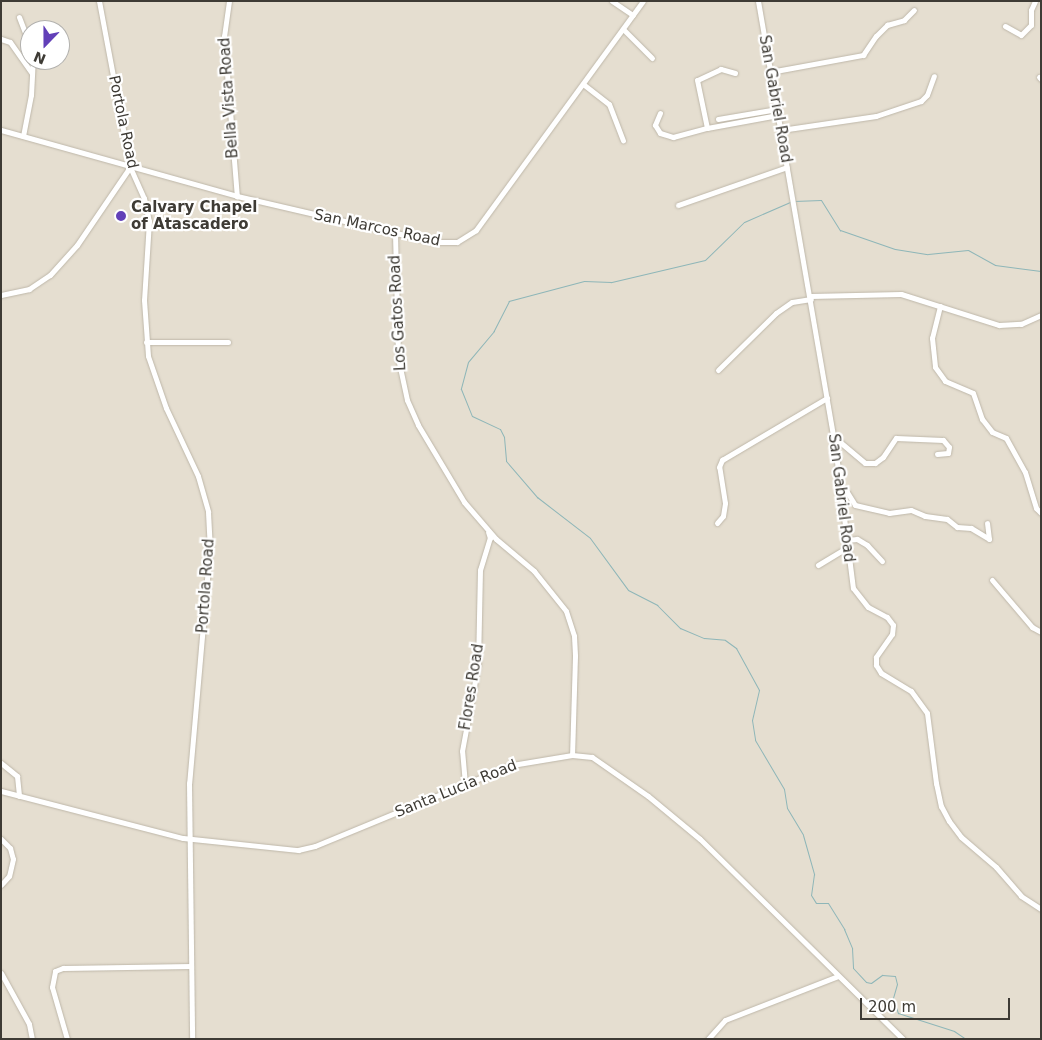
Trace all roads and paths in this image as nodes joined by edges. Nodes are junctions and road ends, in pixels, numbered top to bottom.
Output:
1 (99, 1) edge
2 (229, 1) edge
3 (612, 1) edge
4 (643, 1) edge
5 (758, 1) edge
6 (1035, 1) edge
7 (914, 10) dead end
8 (633, 15) junction
9 (19, 17) dead end
10 (20, 20) edge
11 (1005, 26) dead end
12 (623, 29) junction
13 (1, 39) edge
14 (652, 58) dead end
15 (770, 72) junction
16 (32, 73) joint
17 (735, 73) dead end
18 (934, 76) dead end
19 (583, 84) junction
20 (778, 112) junction
21 (660, 113) dead end
22 (718, 119) dead end
23 (707, 128) junction
24 (1, 130) edge
25 (781, 130) junction
26 (23, 136) junction
27 (623, 140) dead end
28 (787, 167) junction
29 (130, 168) junction
30 (237, 196) junction
31 (678, 205) dead end
32 (395, 233) junction
33 (1, 295) edge
34 (811, 298) junction
35 (940, 306) junction
36 (1041, 315) edge
37 (146, 342) junction
38 (228, 342) dead end
39 (718, 370) dead end
40 (827, 398) junction
41 (834, 437) junction
42 (937, 454) dead end
43 (841, 491) junction
44 (1041, 513) edge
45 (717, 523) dead end
46 (988, 523) dead end
47 (488, 532) junction
48 (847, 540) junction
49 (848, 547) junction
50 (882, 562) dead end
51 (818, 565) dead end
52 (992, 580) dead end
53 (1041, 632) edge
54 (572, 755) junction
55 (1, 763) edge
56 (465, 784) junction
57 (1, 792) edge
58 (19, 796) junction
59 (188, 838) junction
60 (1, 839) edge
61 (1, 886) edge
62 (1041, 909) edge
63 (191, 966) junction
64 (1, 973) edge
65 (838, 976) junction
66 (32, 1039) edge
67 (67, 1039) edge
68 (192, 1039) edge
69 (708, 1039) edge
70 (904, 1039) edge

1 - 29 street, Portola Road
2 - 30 street, Bella Vista Road
3 - 8 street
4 - 8 street, San Marcos Road
5 - 15 street, San Gabriel Road
6 - 11 street
7 - 15 street
8 - 12 street, San Marcos Road
9 - 10 street
12 - 14 street
12 - 19 street, San Marcos Road
13 - 16 street
15 - 20 street, San Gabriel Road
16 - 26 street
17 - 23 street
18 - 25 street
19 - 27 street
19 - 32 street, San Marcos Road
20 - 22 street
20 - 23 street
20 - 25 street, San Gabriel Road
21 - 23 street
24 - 26 street, San Marcos Road
25 - 28 street, San Gabriel Road
26 - 29 street, San Marcos Road
28 - 31 street
28 - 34 street, San Gabriel Road
29 - 30 street, San Marcos Road
29 - 33 street
29 - 37 street, Portola Road
30 - 32 street, San Marcos Road
32 - 47 street, Los Gatos Road
34 - 35 street
34 - 39 street
34 - 40 street, San Gabriel Road
35 - 36 street
35 - 44 street
37 - 38 street
37 - 59 street, Portola Road
40 - 41 street, San Gabriel Road
40 - 45 street
41 - 42 street
41 - 43 street, San Gabriel Road
43 - 46 street
43 - 48 street, San Gabriel Road
47 - 54 street, Los Gatos Road
47 - 56 street, Flores Road
48 - 49 street, San Gabriel Road
48 - 50 street
49 - 51 street
49 - 62 street, San Gabriel Road
52 - 53 street
54 - 56 street, Santa Lucia Road
54 - 65 street, Santa Lucia Road
55 - 58 street
56 - 59 street, Santa Lucia Road
57 - 58 street, Santa Lucia Road
58 - 59 street, Santa Lucia Road
59 - 63 street, Portola Road
60 - 61 street
63 - 67 street
63 - 68 street, Portola Road
64 - 66 street
65 - 69 street
65 - 70 street, Santa Lucia Road

